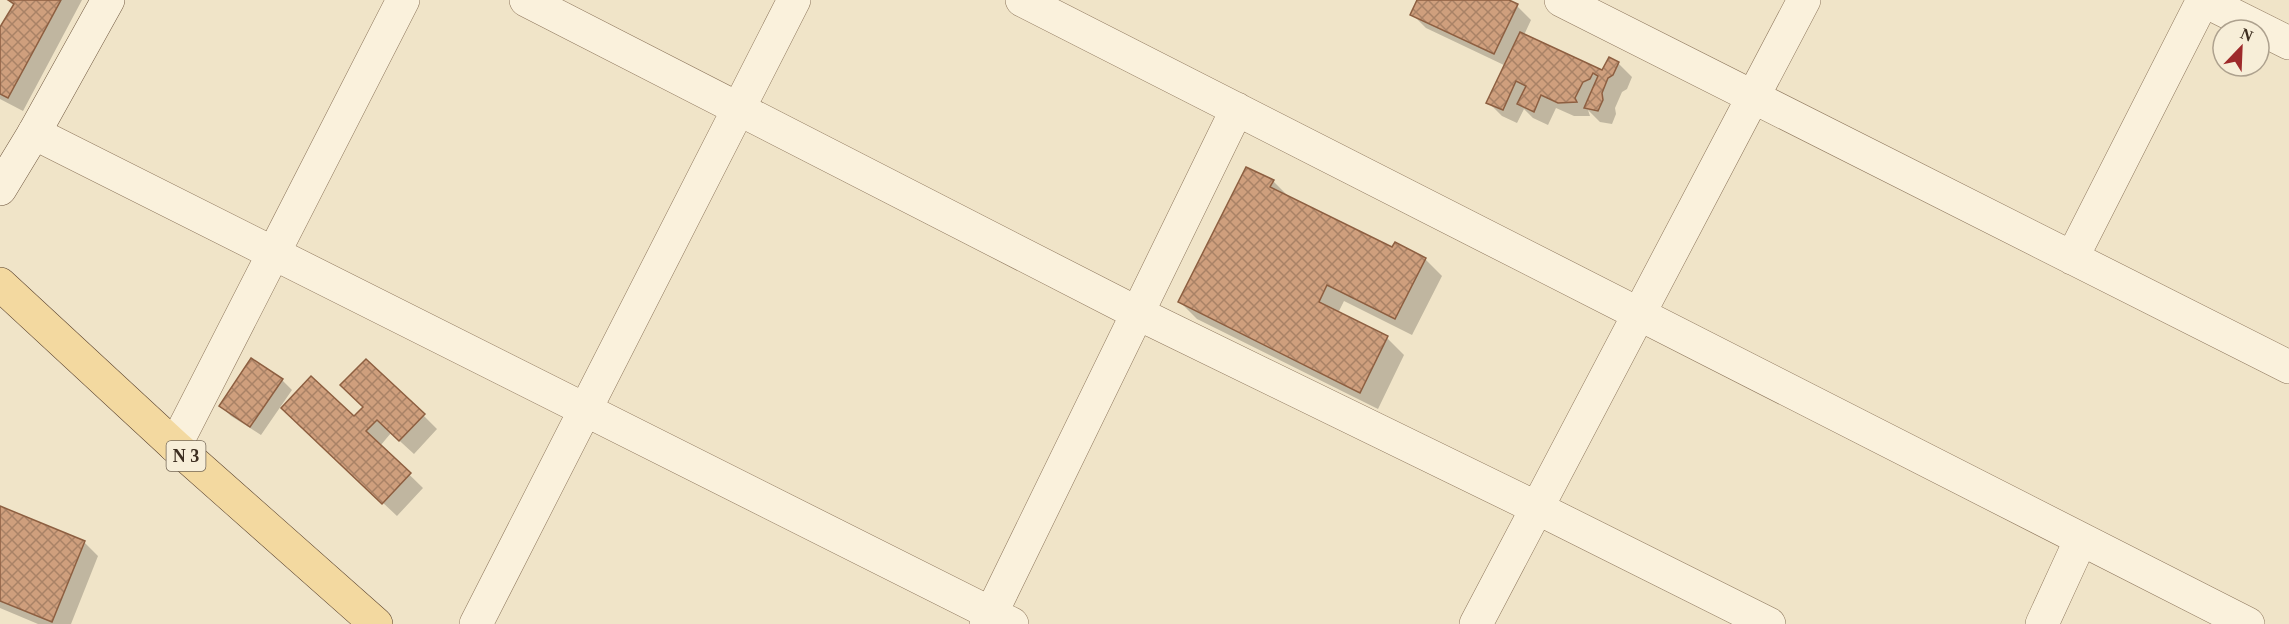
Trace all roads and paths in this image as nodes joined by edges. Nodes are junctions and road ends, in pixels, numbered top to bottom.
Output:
1 (108, 0) edge
2 (403, 0) edge
3 (526, 0) edge
4 (794, 0) edge
5 (1022, 0) edge
6 (1561, 0) edge
7 (1804, 0) edge
8 (2203, 0) edge
9 (2289, 43) edge
10 (1753, 97) junction
11 (739, 108) junction
12 (1237, 109) junction
13 (34, 133) junction
14 (0, 189) edge
15 (272, 253) junction
16 (2072, 258) junction
17 (0, 284) edge
18 (1137, 313) junction
19 (1638, 314) junction
20 (2289, 367) edge
21 (585, 410) junction
22 (175, 446) junction
23 (1537, 508) junction
24 (2081, 539) junction
25 (996, 621) edge
26 (376, 624) edge
27 (476, 624) edge
28 (1476, 624) edge
29 (1769, 624) edge
30 (2042, 624) edge
31 (2248, 624) edge

1 - 13 street
2 - 15 street
3 - 11 street
4 - 11 street
5 - 12 street
6 - 10 street
7 - 10 street
8 - 9 street
8 - 16 street
10 - 16 street
10 - 19 street
11 - 18 street
11 - 21 street
12 - 18 street
12 - 19 street
13 - 14 street
13 - 15 street
15 - 21 street
15 - 22 street
16 - 20 street
17 - 22 main road, N 3
18 - 23 street
18 - 25 street
19 - 23 street
19 - 24 street
21 - 25 street
21 - 27 street
22 - 26 main road, N 3
23 - 28 street
23 - 29 street
24 - 30 street
24 - 31 street

